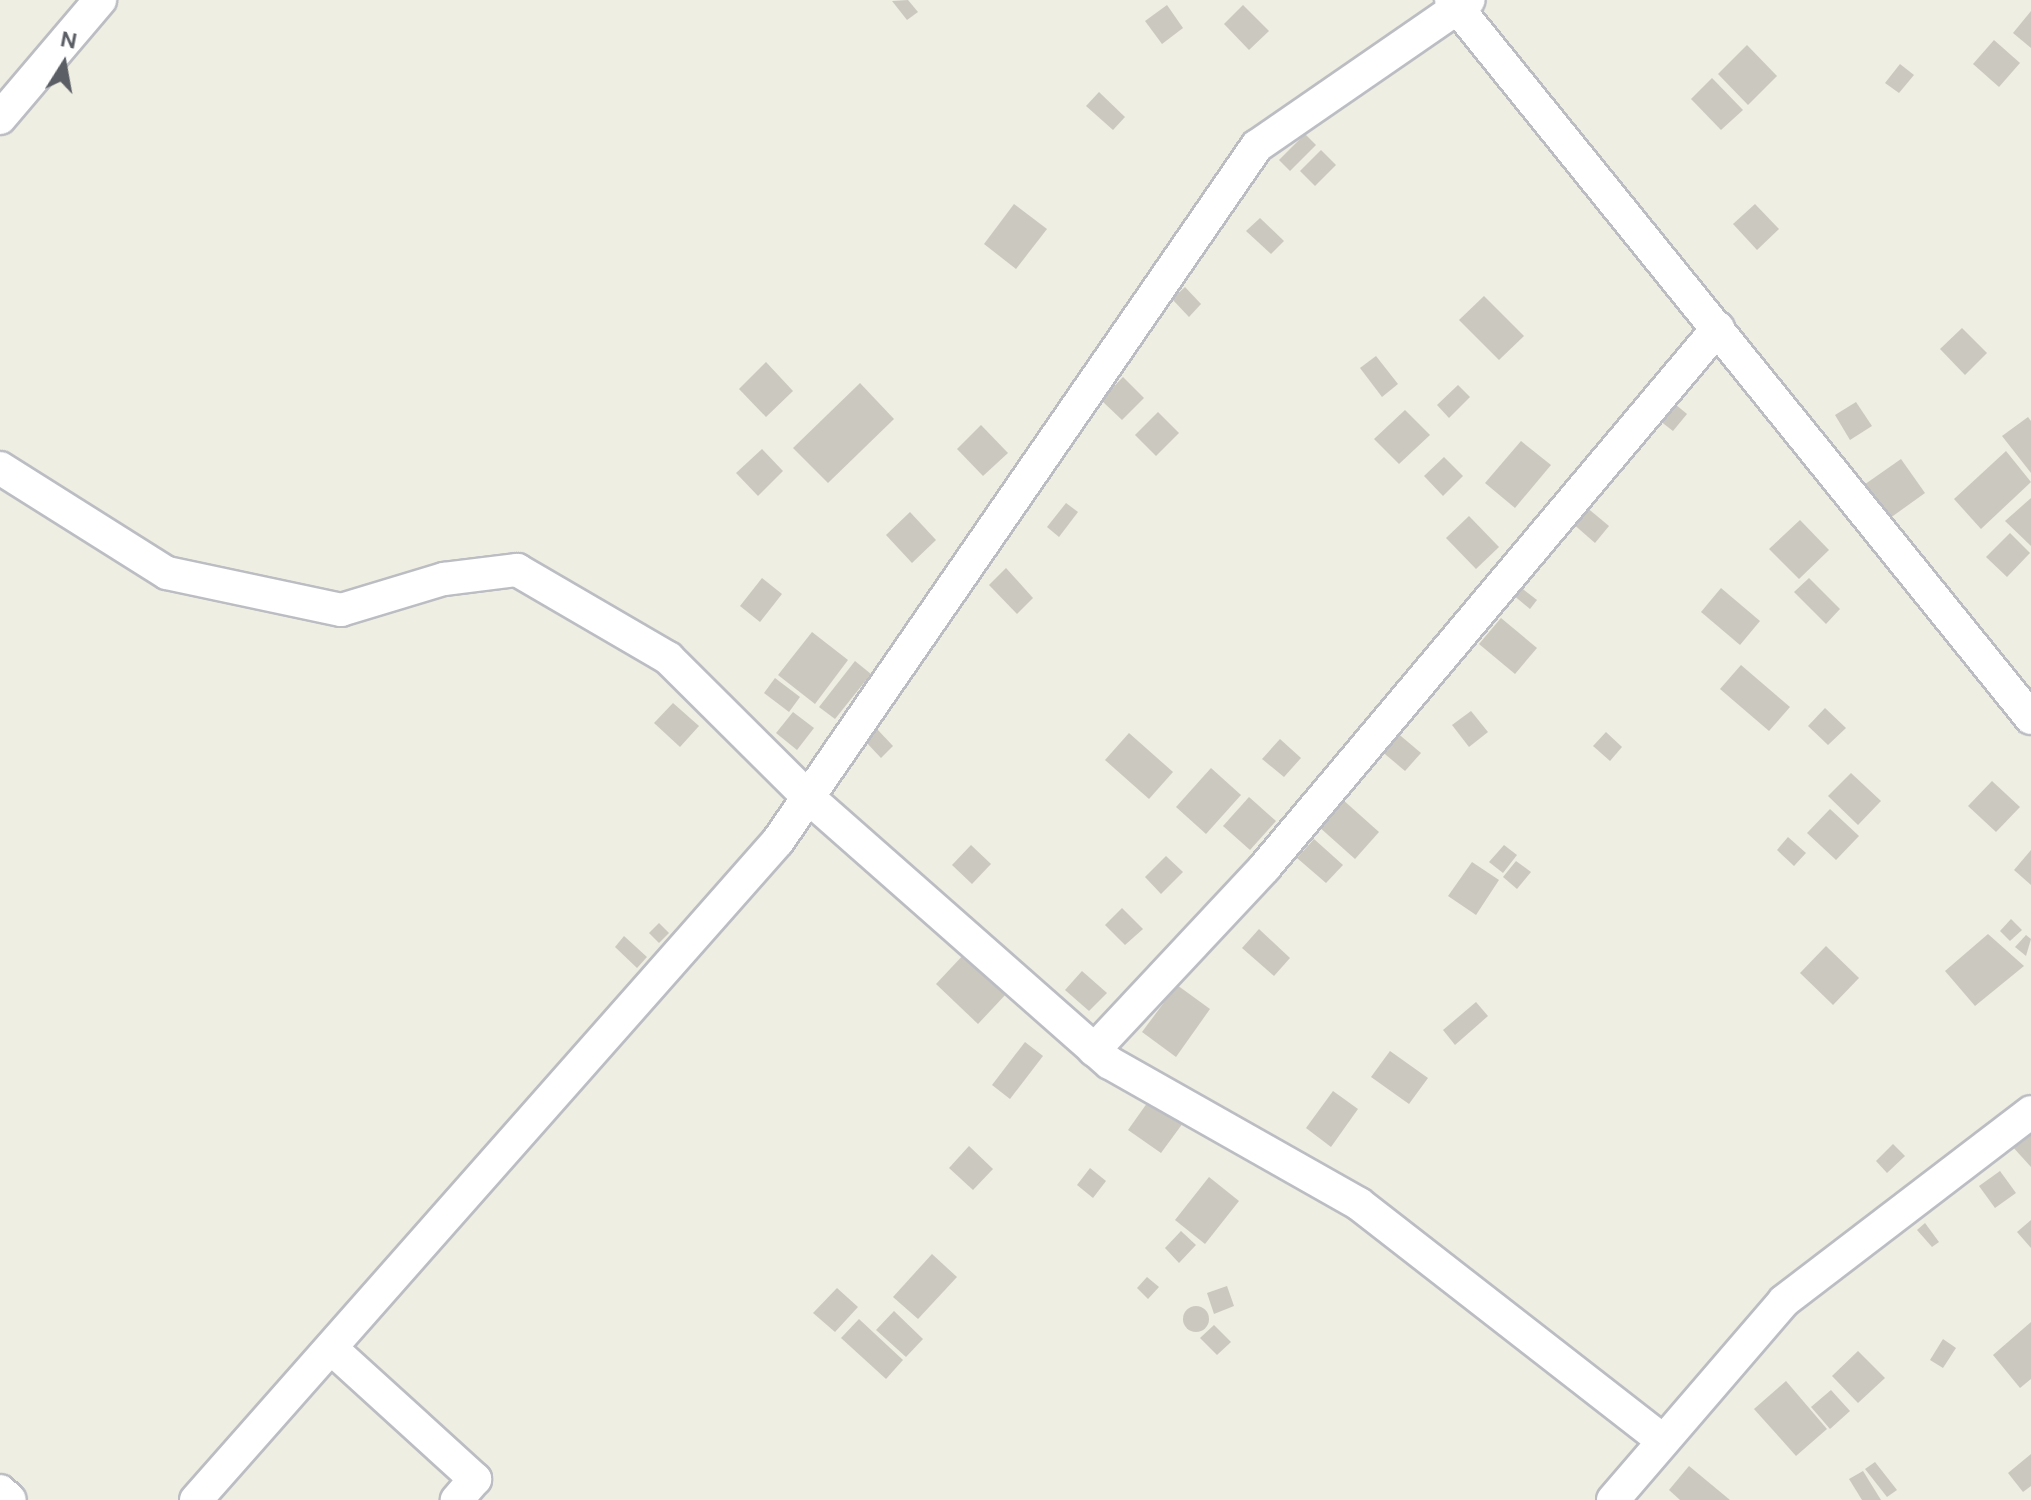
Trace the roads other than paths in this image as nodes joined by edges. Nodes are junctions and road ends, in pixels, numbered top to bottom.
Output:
1 (100, 0) edge
2 (1460, 4) edge
3 (0, 118) edge
4 (1718, 328) junction
5 (0, 468) edge
6 (2031, 718) edge
7 (808, 797) junction
8 (1094, 1050) junction
9 (2031, 1112) edge
10 (331, 1348) junction
11 (1663, 1441) junction
12 (0, 1491) edge
13 (10, 1500) edge
14 (196, 1500) edge
15 (457, 1500) edge
16 (1613, 1500) edge

1 - 3 street
2 - 4 street
2 - 7 street
4 - 6 street
4 - 8 street
5 - 7 street
7 - 8 street
7 - 10 street
8 - 11 street
9 - 11 street
10 - 14 street
10 - 15 street
11 - 16 street
12 - 13 street

